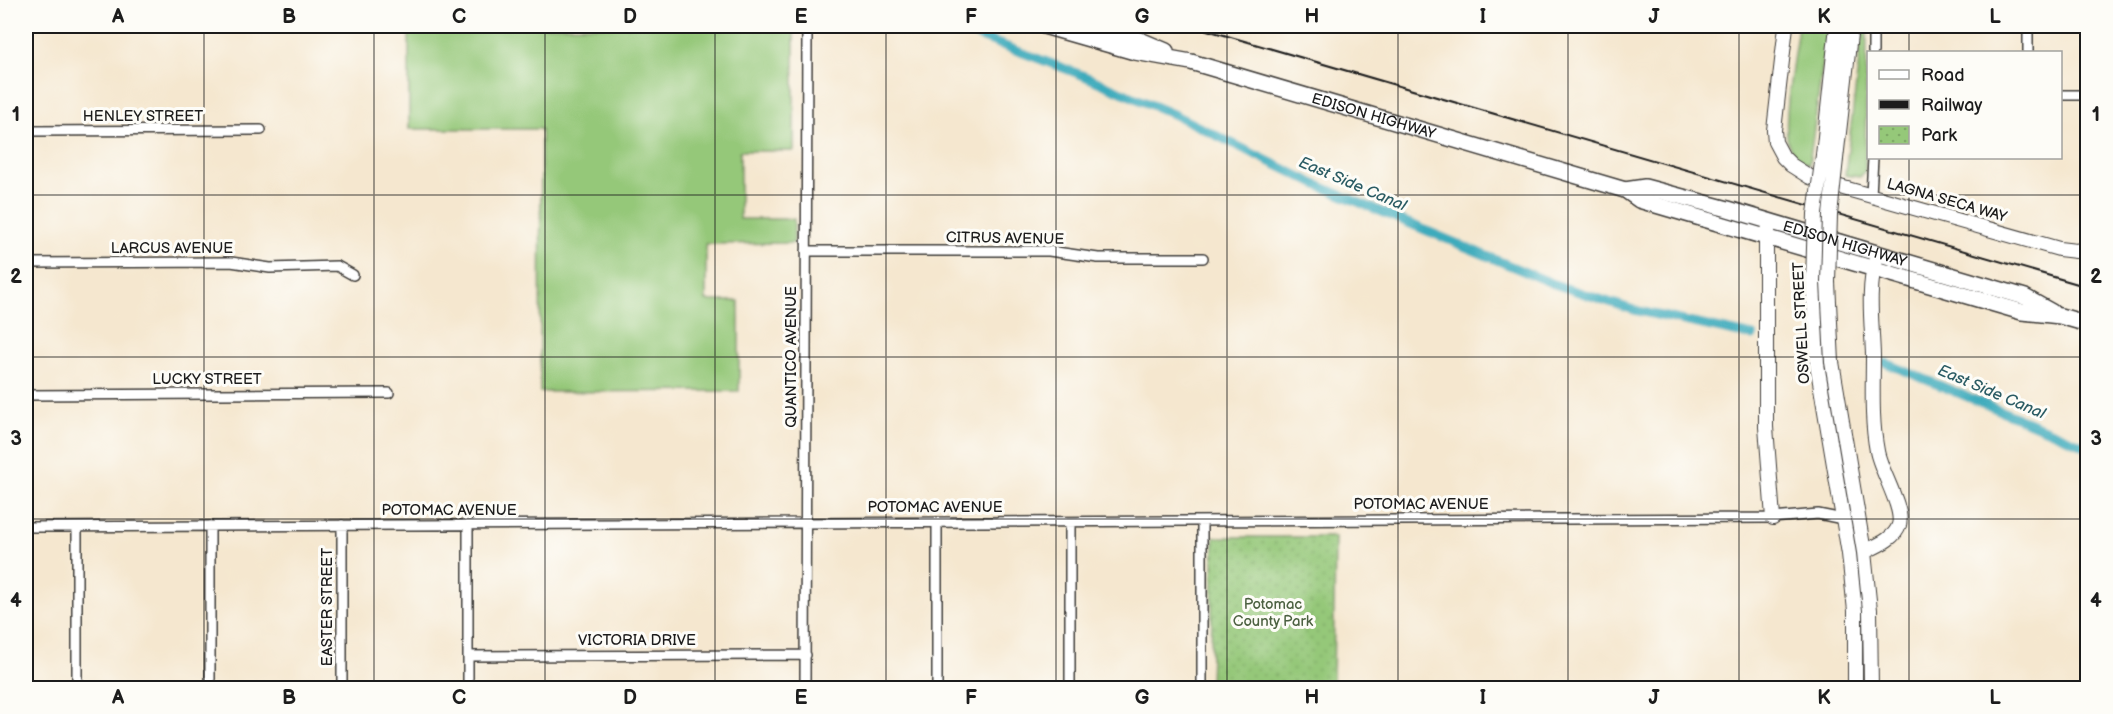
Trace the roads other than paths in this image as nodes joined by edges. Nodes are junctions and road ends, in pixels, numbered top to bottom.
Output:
1 (807, 26) edge
2 (1044, 26) edge
3 (1090, 26) edge
4 (1786, 26) edge
5 (1837, 26) edge
6 (1851, 26) edge
7 (2028, 26) edge
8 (1873, 34) dead end
9 (1873, 51) edge
10 (2028, 51) edge
11 (1191, 62) junction
12 (2062, 94) edge
13 (2088, 94) edge
14 (261, 130) dead end
15 (26, 131) edge
16 (1829, 157) junction
17 (1873, 159) edge
18 (1624, 190) junction
19 (1870, 195) junction
20 (1771, 222) junction
21 (1766, 238) junction
22 (2088, 248) edge
23 (806, 251) junction
24 (1877, 253) junction
25 (1203, 258) dead end
26 (26, 263) edge
27 (1873, 269) junction
28 (352, 276) dead end
29 (2060, 316) junction
30 (2088, 324) edge
31 (389, 393) dead end
32 (26, 395) edge
33 (1773, 518) junction
34 (1843, 519) junction
35 (1202, 521) junction
36 (938, 522) junction
37 (1070, 522) junction
38 (806, 523) junction
39 (342, 525) junction
40 (468, 525) junction
41 (210, 526) junction
42 (26, 527) edge
43 (77, 527) junction
44 (1864, 552) junction
45 (806, 655) junction
46 (468, 656) junction
47 (77, 688) edge
48 (210, 688) edge
49 (342, 688) edge
50 (468, 688) edge
51 (806, 688) edge
52 (937, 688) edge
53 (1070, 688) edge
54 (1202, 688) edge
55 (1855, 688) edge
56 (1871, 688) edge

1 - 23 street, QUANTICO AVENUE
2 - 11 main road, EDISON HIGHWAY
3 - 11 main road, EDISON HIGHWAY
4 - 19 main road, LAGNA SECA WAY
5 - 16 main road, OSWELL STREET
6 - 16 main road, OSWELL STREET
7 - 10 street
8 - 9 street
11 - 18 main road, EDISON HIGHWAY
12 - 13 street
14 - 15 street, HENLEY STREET
16 - 34 main road, OSWELL STREET, bridge
16 - 44 main road, OSWELL STREET, bridge
17 - 19 street
18 - 20 main road, EDISON HIGHWAY
18 - 21 main road, EDISON HIGHWAY
19 - 22 main road, LAGNA SECA WAY
20 - 21 main road
20 - 24 main road, EDISON HIGHWAY
21 - 27 main road, EDISON HIGHWAY
21 - 33 main road
23 - 25 street, CITRUS AVENUE
23 - 38 street, QUANTICO AVENUE
24 - 27 main road
24 - 29 main road, EDISON HIGHWAY
26 - 28 street, LARCUS AVENUE
27 - 29 main road, EDISON HIGHWAY
27 - 44 main road
29 - 30 main road, EDISON HIGHWAY
31 - 32 street, LUCKY STREET
33 - 34 street, POTOMAC AVENUE
33 - 35 street, POTOMAC AVENUE
34 - 55 main road, OSWELL STREET
35 - 37 street, POTOMAC AVENUE
35 - 54 street
36 - 37 street, POTOMAC AVENUE
36 - 38 street, POTOMAC AVENUE
36 - 52 street
37 - 53 street
38 - 40 street, POTOMAC AVENUE
38 - 45 street, QUANTICO AVENUE
39 - 40 street, POTOMAC AVENUE
39 - 41 street, POTOMAC AVENUE
39 - 49 street, EASTER STREET
40 - 46 street
41 - 43 street, POTOMAC AVENUE
41 - 48 street
42 - 43 street, POTOMAC AVENUE
43 - 47 street
44 - 56 main road, OSWELL STREET
45 - 46 street, VICTORIA DRIVE
45 - 51 street, QUANTICO AVENUE
46 - 50 street

